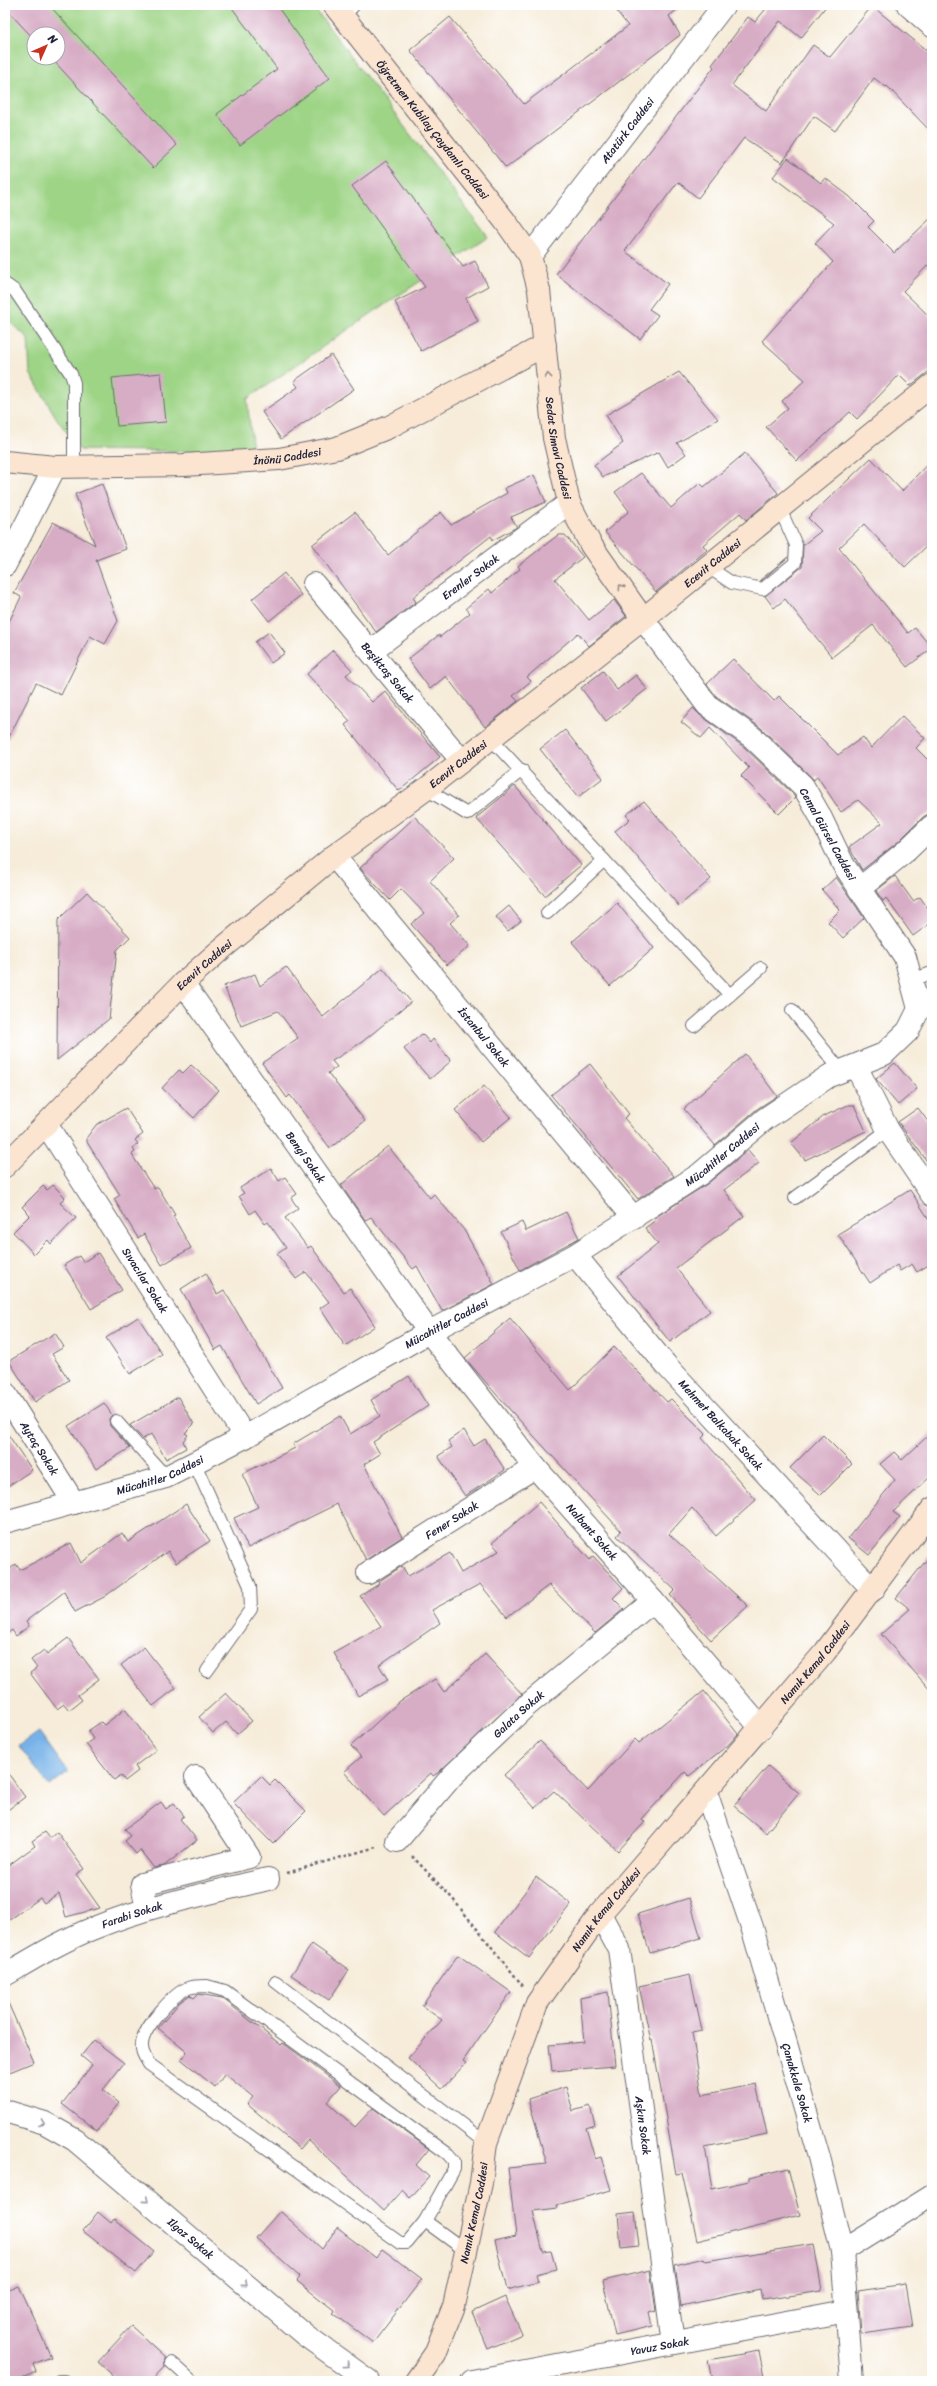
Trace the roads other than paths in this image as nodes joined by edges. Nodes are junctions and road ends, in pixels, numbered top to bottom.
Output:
1 (724, 5) edge
2 (908, 5) edge
3 (343, 9) edge
4 (932, 26) edge
5 (530, 256) junction
6 (5, 284) edge
7 (545, 345) junction
8 (932, 385) edge
9 (5, 462) edge
10 (65, 467) junction
11 (569, 503) junction
12 (780, 509) junction
13 (5, 565) edge
14 (708, 567) junction
15 (314, 584) dead end
16 (643, 619) junction
17 (371, 651) junction
18 (491, 739) junction
19 (462, 761) junction
20 (522, 770) junction
21 (426, 789) junction
22 (932, 826) edge
23 (334, 856) junction
24 (604, 860) junction
25 (859, 889) junction
26 (547, 913) dead end
27 (761, 968) dead end
28 (932, 973) edge
29 (911, 980) junction
30 (182, 983) junction
31 (730, 995) junction
32 (792, 1010) dead end
33 (694, 1026) dead end
34 (849, 1069) junction
35 (46, 1124) junction
36 (888, 1130) junction
37 (5, 1166) edge
38 (932, 1195) edge
39 (795, 1198) dead end
40 (634, 1218) junction
41 (575, 1255) junction
42 (429, 1332) junction
43 (5, 1393) edge
44 (116, 1421) dead end
45 (246, 1437) junction
46 (194, 1462) junction
47 (535, 1468) junction
48 (166, 1477) junction
49 (74, 1503) junction
50 (932, 1510) edge
51 (5, 1522) edge
52 (368, 1573) dead end
53 (873, 1590) junction
54 (654, 1601) junction
55 (207, 1671) dead end
56 (761, 1728) junction
57 (196, 1776) dead end
58 (706, 1792) junction
59 (397, 1841) road end
60 (268, 1879) road end
61 (147, 1909) junction
62 (600, 1914) junction
63 (5, 1975) edge
64 (276, 1982) dead end
65 (5, 2111) edge
66 (486, 2143) junction
67 (932, 2195) edge
68 (425, 2221) junction
69 (466, 2251) junction
70 (842, 2251) junction
71 (846, 2311) junction
72 (673, 2343) junction
73 (171, 2362) dead end
74 (59, 2381) edge
75 (64, 2381) edge
76 (192, 2381) edge
77 (370, 2381) edge
78 (416, 2381) edge
79 (472, 2381) edge
80 (852, 2381) edge

1 - 5 street, Atatürk Caddesi
2 - 4 street
3 - 5 street, Öğretmen Kubilay Çaydamlı Caddesi
5 - 7 street, Sedat Simavi Caddesi
6 - 10 lane
7 - 10 street, İnönü Caddesi
11 -> 7 street, Sedat Simavi Caddesi
8 - 12 street, Ecevit Caddesi
9 - 10 street, İnönü Caddesi
10 - 13 street
16 -> 11 street, Sedat Simavi Caddesi
11 - 17 street, Erenler Sokak
12 - 14 street, Ecevit Caddesi
12 - 14 lane
14 - 16 street, Ecevit Caddesi
15 - 17 street, Beşiktaş Sokak
16 - 18 street, Ecevit Caddesi
16 - 25 street, Cemal Gürsel Caddesi
17 - 19 street, Beşiktaş Sokak
18 - 19 street, Ecevit Caddesi
18 - 20 lane
19 - 21 street, Ecevit Caddesi
20 - 21 lane
20 - 24 lane
21 - 23 street, Ecevit Caddesi
22 - 25 street
23 - 30 street, Ecevit Caddesi
23 - 40 street, İstanbul Sokak
24 - 26 lane
24 - 31 lane
25 - 29 street, Cemal Gürsel Caddesi
27 - 31 lane
28 - 29 lane
29 - 34 street, Cemal Gürsel Caddesi
30 - 35 street, Ecevit Caddesi
30 - 42 street, Bengi Sokak
31 - 33 lane
32 - 34 lane
34 - 36 street
34 - 40 street, Mücahitler Caddesi
35 - 37 street, Ecevit Caddesi
35 - 45 street, Sıvacılar Sokak
36 - 38 street
36 - 39 lane
40 - 41 street, Mücahitler Caddesi
41 - 42 street, Mücahitler Caddesi
41 - 53 street, Mehmet Balkabak Sokak
42 - 45 street, Mücahitler Caddesi
42 - 47 street, Nalbant Sokak
43 - 49 street, Aytaç Sokak
44 - 48 lane
45 - 46 street, Mücahitler Caddesi
46 - 48 street, Mücahitler Caddesi
46 - 55 lane
47 - 52 street, Fener Sokak
47 - 54 street, Nalbant Sokak
48 - 49 street, Mücahitler Caddesi
49 - 51 street, Mücahitler Caddesi
50 - 53 street, Namık Kemal Caddesi
53 - 56 street, Namık Kemal Caddesi
54 - 56 street, Nalbant Sokak
54 - 59 street, Galata Sokak
56 - 58 street, Namık Kemal Caddesi
57 - 61 street
58 - 62 street, Namık Kemal Caddesi
58 - 70 street, Çanakkale Sokak
60 - 61 street, Farabi Sokak
61 - 63 street, Farabi Sokak
62 - 66 street, Namık Kemal Caddesi
62 - 72 street, Aşkın Sokak
64 - 66 lane
65 -> 77 street, Ilgaz Sokak
66 - 69 street, Namık Kemal Caddesi
67 - 70 street
68 - 68 lane
68 - 69 lane
69 - 78 street, Namık Kemal Caddesi
70 - 71 street, Çanakkale Sokak
71 - 72 street, Yavuz Sokak
71 - 80 street, Çanakkale Sokak
72 - 79 street, Yavuz Sokak
73 - 76 lane
74 - 75 lane

